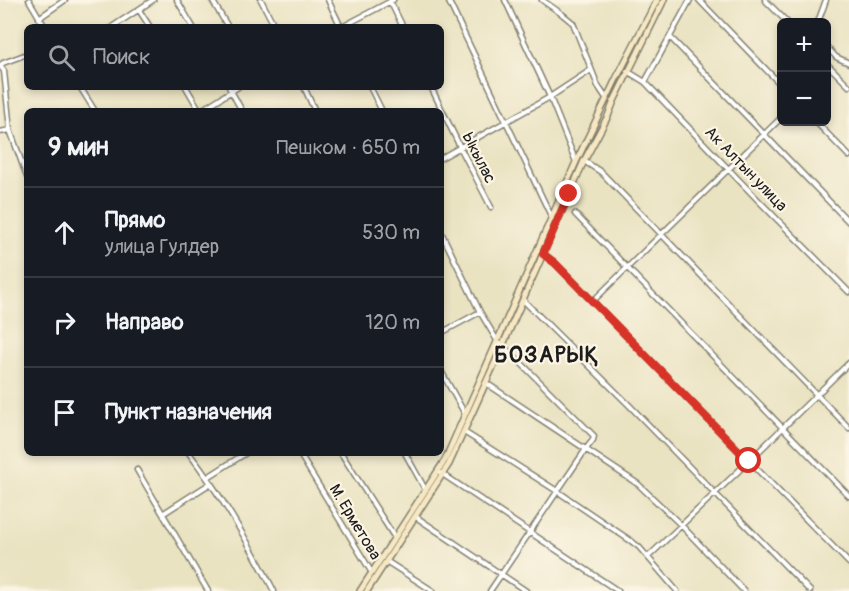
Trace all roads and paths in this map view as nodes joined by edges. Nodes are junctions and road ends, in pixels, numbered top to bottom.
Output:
1 (29, 0) edge
2 (65, 0) edge
3 (153, 0) edge
4 (177, 0) edge
5 (212, 0) edge
6 (261, 0) edge
7 (328, 0) edge
8 (391, 0) edge
9 (448, 0) edge
10 (506, 0) edge
11 (542, 0) edge
12 (657, 0) edge
13 (664, 0) edge
14 (690, 0) edge
15 (699, 0) edge
16 (765, 0) edge
17 (826, 0) edge
18 (139, 9) junction
19 (39, 18) junction
20 (783, 18) edge
21 (819, 18) edge
22 (43, 24) edge
23 (116, 24) edge
24 (148, 24) edge
25 (192, 24) edge
26 (226, 24) edge
27 (273, 24) edge
28 (340, 24) edge
29 (347, 24) edge
30 (401, 24) edge
31 (670, 37) junction
32 (831, 52) edge
33 (24, 55) edge
34 (0, 58) edge
35 (849, 63) edge
36 (1, 65) edge
37 (622, 67) junction
38 (831, 68) edge
39 (591, 70) junction
40 (629, 72) junction
41 (777, 81) edge
42 (645, 82) junction
43 (849, 86) edge
44 (82, 90) edge
45 (188, 90) edge
46 (229, 90) edge
47 (231, 90) edge
48 (305, 90) edge
49 (372, 90) edge
50 (432, 90) edge
51 (550, 96) junction
52 (607, 99) junction
53 (93, 108) edge
54 (198, 108) edge
55 (204, 108) edge
56 (240, 108) edge
57 (314, 108) edge
58 (380, 108) edge
59 (441, 108) edge
60 (444, 114) edge
61 (506, 121) junction
62 (777, 122) edge
63 (820, 126) edge
64 (10, 130) junction
65 (0, 132) edge
66 (764, 135) junction
67 (460, 147) junction
68 (444, 156) edge
69 (849, 156) edge
70 (584, 161) junction
71 (576, 162) junction
72 (24, 169) edge
73 (728, 169) junction
74 (491, 207) dead end
75 (575, 214) dead end
76 (552, 218) junction
77 (849, 222) edge
78 (661, 234) junction
79 (444, 238) edge
80 (543, 254) junction
81 (627, 267) junction
82 (849, 292) edge
83 (522, 299) junction
84 (593, 301) junction
85 (480, 312) junction
86 (444, 331) edge
87 (500, 344) junction
88 (849, 363) edge
89 (444, 376) edge
90 (485, 383) junction
91 (817, 394) junction
92 (465, 414) junction
93 (783, 428) junction
94 (849, 428) edge
95 (464, 432) junction
96 (586, 449) junction
97 (191, 456) edge
98 (241, 456) edge
99 (300, 456) edge
100 (343, 456) edge
101 (407, 456) edge
102 (749, 461) junction
103 (137, 470) dead end
104 (440, 473) junction
105 (208, 477) junction
106 (211, 483) junction
107 (426, 490) junction
108 (557, 491) junction
109 (715, 494) junction
110 (849, 496) edge
111 (164, 513) junction
112 (416, 517) junction
113 (682, 526) junction
114 (530, 532) junction
115 (395, 538) junction
116 (648, 557) junction
117 (386, 561) junction
118 (849, 563) edge
119 (372, 573) junction
120 (502, 574) junction
121 (368, 587) edge
122 (208, 591) edge
123 (274, 591) edge
124 (360, 591) edge
125 (433, 591) edge
126 (490, 591) edge
127 (526, 591) edge
128 (618, 591) edge
129 (677, 591) edge
130 (744, 591) edge
131 (810, 591) edge

1 - 19 street
2 - 19 street
3 - 18 street
4 - 25 street
5 - 26 street
6 - 27 street
7 - 28 street
8 - 29 street
8 - 30 street
9 - 61 street
10 - 51 street
11 - 39 street
12 - 37 main road
13 - 40 main road
14 - 31 street
15 - 41 street
16 - 20 street
17 - 21 street
18 - 23 street
18 - 24 street
19 - 22 street
31 - 42 street
31 - 66 street
32 - 35 street
33 - 36 street
34 - 36 street
36 - 64 street
37 - 40 street, Ак Алтын улица
37 - 52 main road
38 - 43 street
39 - 51 street
39 - 52 street
40 - 42 street, Ак Алтын улица
40 - 70 main road
42 - 73 street, Ак Алтын улица
44 - 53 street
45 - 54 street
46 - 55 street
47 - 56 street
48 - 57 street
49 - 58 street
50 - 59 street, Ыкылас
51 - 61 street
51 - 71 street
52 - 71 main road
60 - 67 street, Ыкылас
61 - 67 street
61 - 76 street
62 - 66 street
63 - 69 street
64 - 65 street
64 - 72 street
66 - 73 street
66 - 77 street
67 - 68 street
67 - 74 street, Ыкылас
70 - 78 street
70 - 80 main road
71 - 76 main road
73 - 78 street
73 - 82 street, Ак Алтын улица
75 - 81 street
76 - 87 main road
78 - 81 street
78 - 91 street
79 - 85 street
80 - 83 main road
80 - 84 street
81 - 84 street
81 - 93 street
83 - 87 main road
83 - 109 street
84 - 102 street
85 - 86 street
85 - 87 street
87 - 90 main road
87 - 92 main road
87 - 96 street
88 - 91 street
89 - 92 street
90 - 95 main road
90 - 96 street
91 - 93 street
91 - 94 street
92 - 104 main road
93 - 102 street
93 - 110 street
95 - 104 main road
95 - 108 street
96 - 108 street
96 - 113 street
97 - 105 street
98 - 105 street
99 - 119 street, М. Ерметова
100 - 115 street
101 - 107 street
102 - 109 street
102 - 118 street
103 - 111 street
104 - 107 main road
104 - 112 main road
104 - 114 street
105 - 106 street
106 - 111 street
106 - 123 street
107 - 115 main road
108 - 114 street
108 - 116 street
109 - 113 street
109 - 131 street
111 - 122 street
112 - 117 main road
112 - 120 street
113 - 116 street
113 - 130 street
114 - 120 street
114 - 128 street
115 - 119 main road
116 - 129 street
117 - 121 main road
117 - 125 street
119 - 121 main road
120 - 126 street
120 - 127 street
121 - 124 main road

